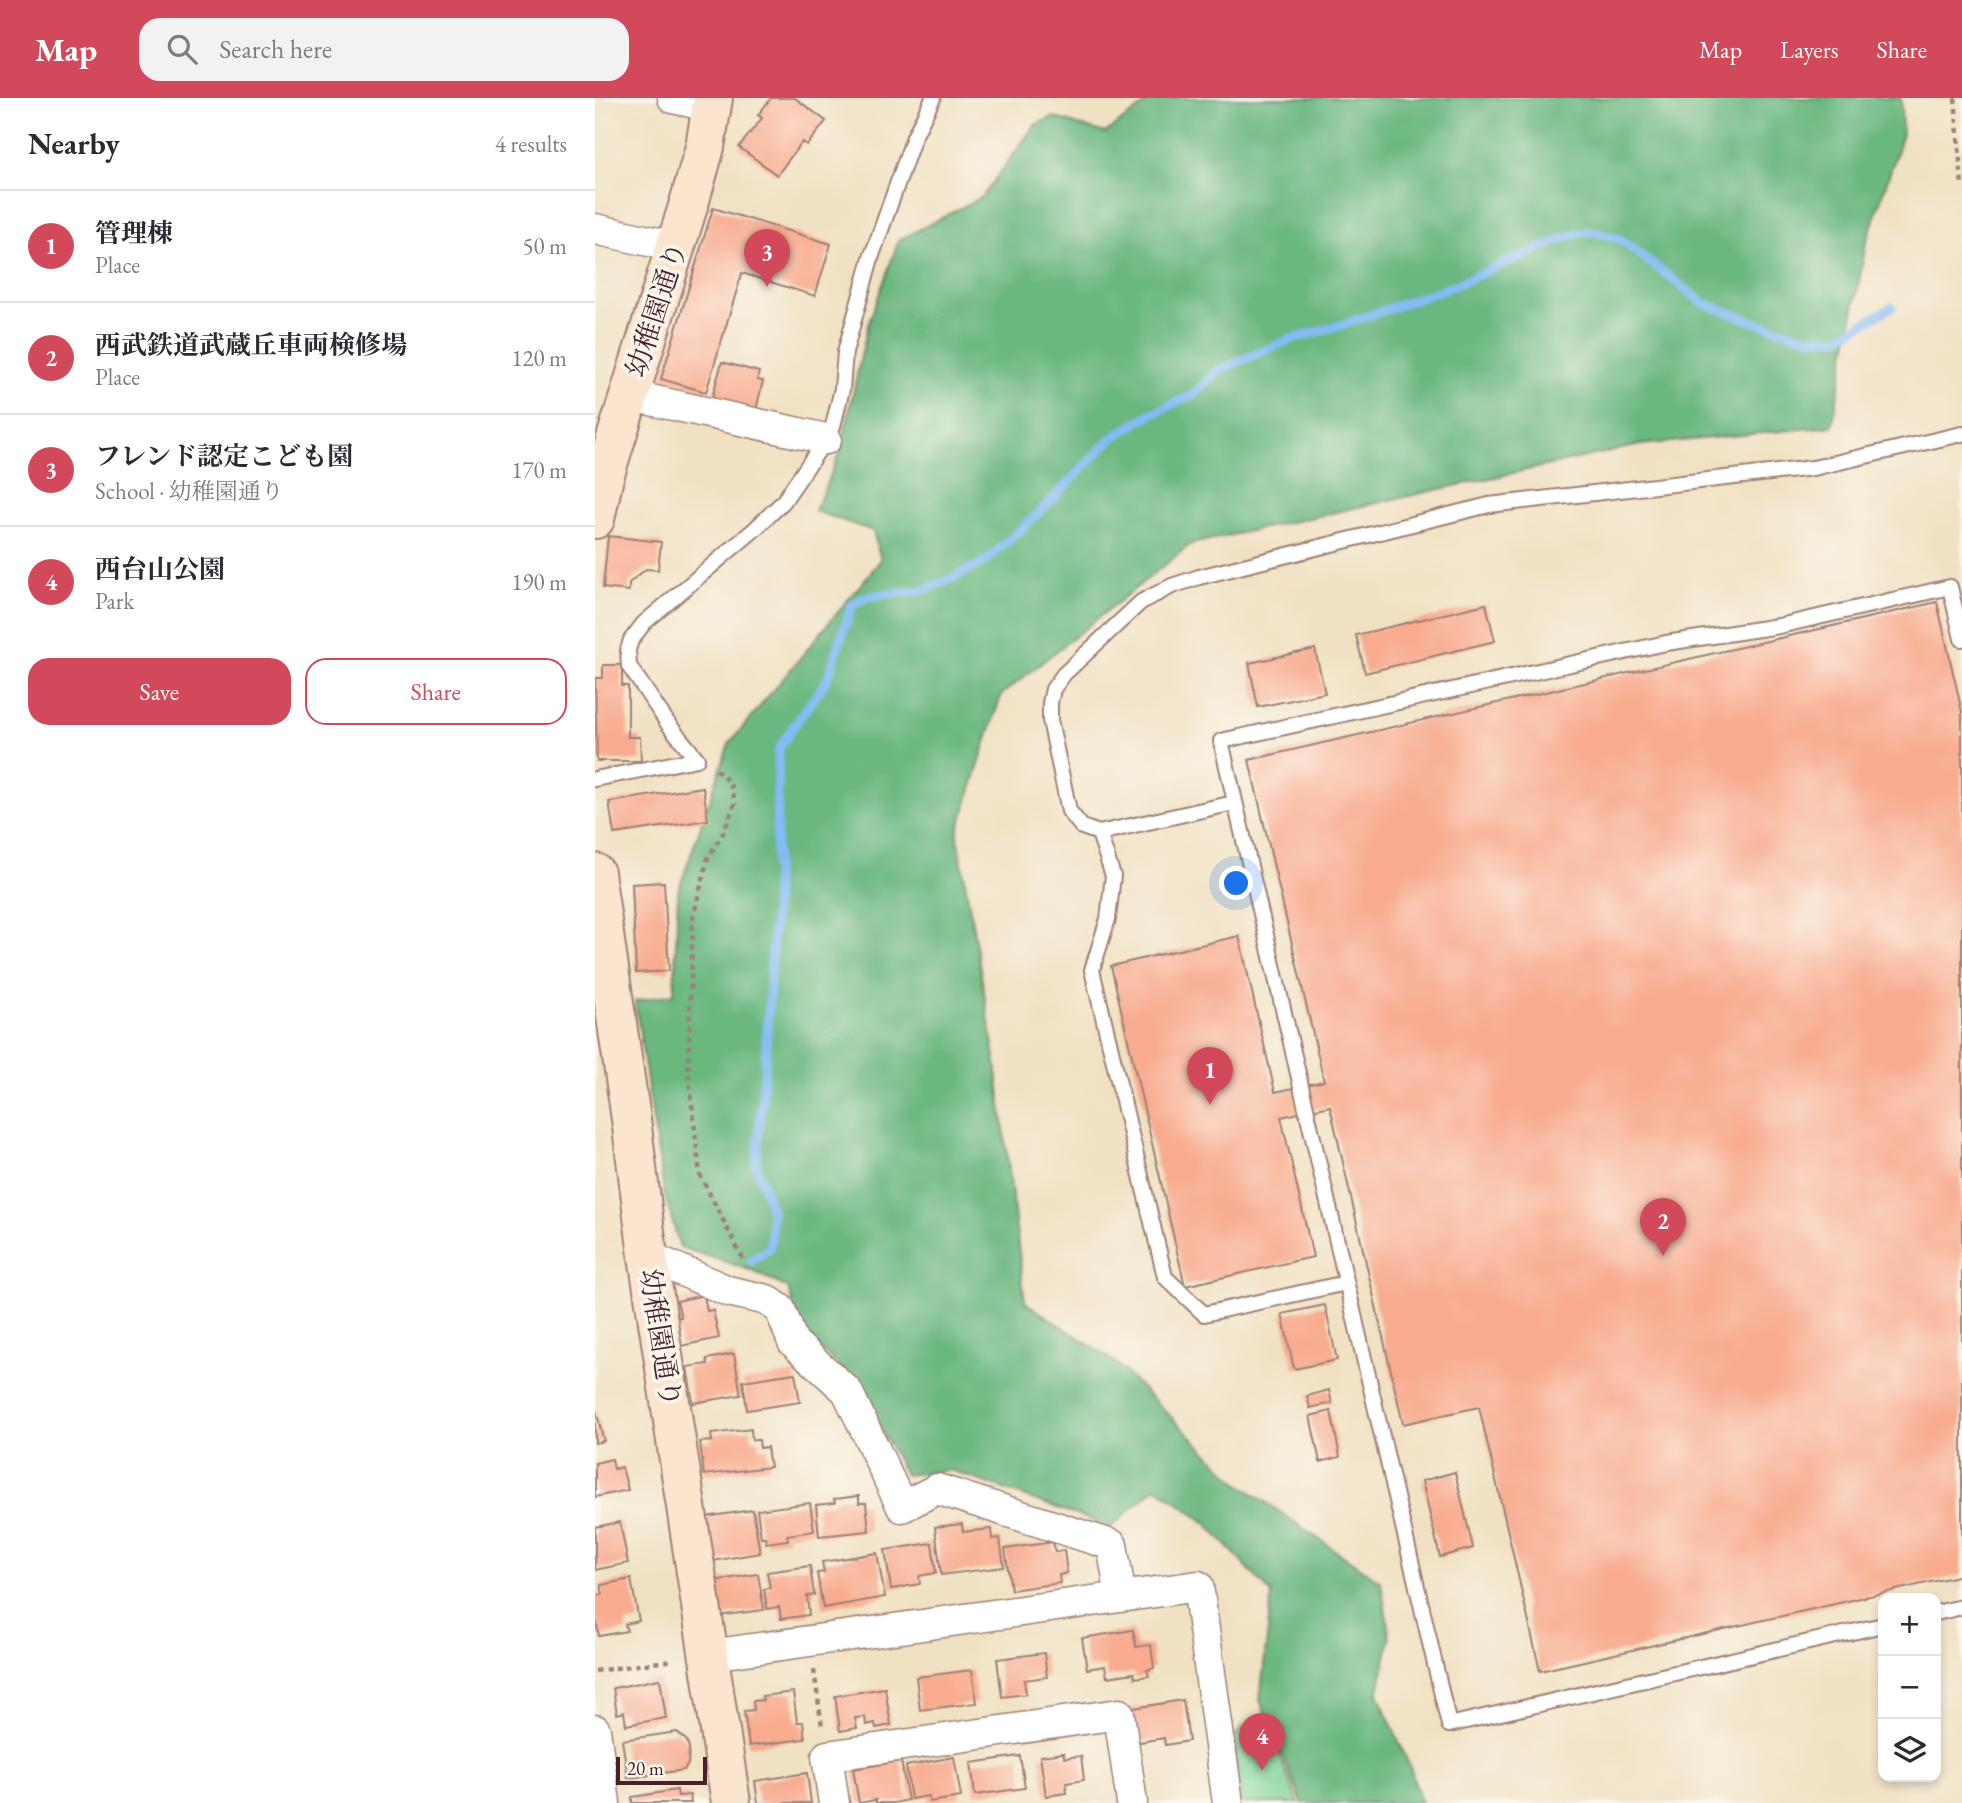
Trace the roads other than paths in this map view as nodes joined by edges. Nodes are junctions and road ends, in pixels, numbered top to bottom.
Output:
1 (673, 98) edge
2 (933, 98) edge
3 (713, 102) edge
4 (595, 229) edge
5 (676, 247) junction
6 (612, 392) edge
7 (1962, 434) edge
8 (826, 439) junction
9 (595, 519) edge
10 (1962, 639) edge
11 (595, 779) edge
12 (1234, 803) junction
13 (1099, 833) junction
14 (595, 873) edge
15 (648, 1256) junction
16 (1346, 1283) junction
17 (1121, 1597) junction
18 (1962, 1607) edge
19 (1941, 1613) edge
20 (1878, 1627) edge
21 (710, 1655) junction
22 (595, 1730) edge
23 (605, 1803) edge
24 (731, 1803) edge
25 (834, 1803) edge
26 (1132, 1803) edge
27 (1229, 1803) edge

1 - 3 street
2 - 8 lane
3 - 5 street, 幼稚園通り
4 - 5 street
5 - 6 street, 幼稚園通り
6 - 8 street
6 - 9 street, 幼稚園通り
7 - 13 lane
8 - 11 lane
10 - 12 lane
12 - 13 lane
12 - 16 lane
13 - 16 lane
14 - 15 street, 幼稚園通り
15 - 17 street
15 - 21 street, 幼稚園通り
16 - 20 lane
17 - 21 street
17 - 27 street
18 - 19 lane
21 - 24 street, 幼稚園通り
22 - 23 street
25 - 26 street

